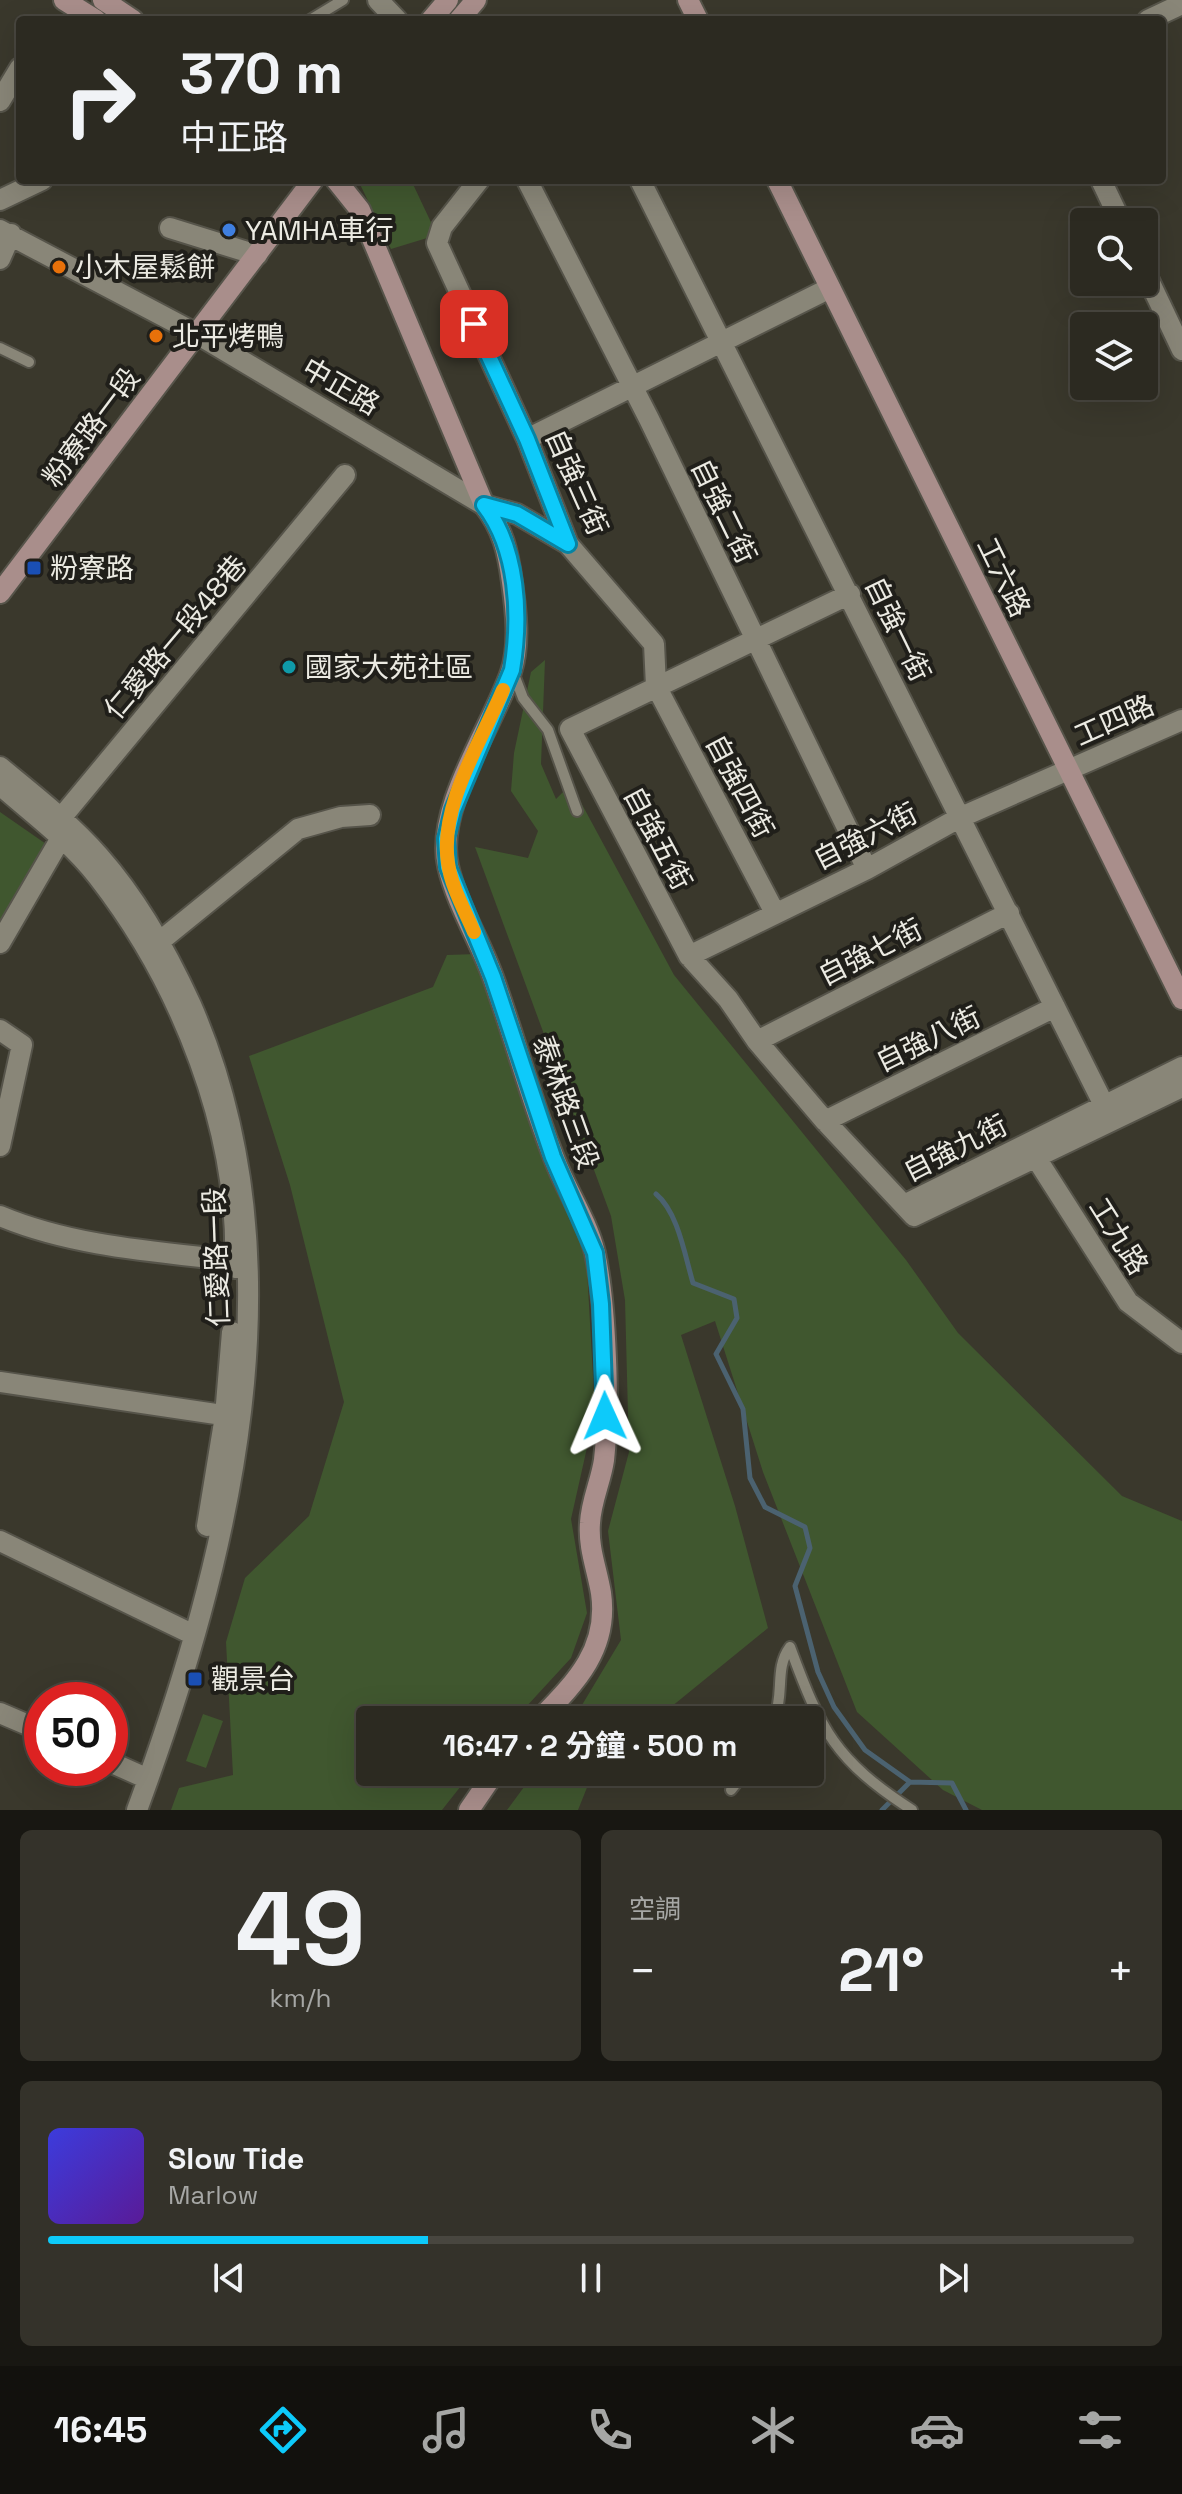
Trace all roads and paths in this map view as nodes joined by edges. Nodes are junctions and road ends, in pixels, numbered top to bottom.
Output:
1 (64, 0) edge
2 (103, 0) edge
3 (343, 0) edge
4 (378, 0) edge
5 (448, 0) edge
6 (476, 0) edge
7 (1182, 4) edge
8 (83, 16) edge
9 (127, 16) edge
10 (317, 16) edge
11 (393, 16) edge
12 (434, 16) edge
13 (462, 16) edge
14 (1156, 16) edge
15 (16, 75) edge
16 (0, 101) edge
17 (34, 184) edge
18 (310, 184) edge
19 (339, 184) edge
20 (476, 184) edge
21 (529, 184) edge
22 (642, 184) edge
23 (779, 184) edge
24 (1103, 184) edge
25 (0, 200) edge
26 (1114, 208) edge
27 (170, 228) dead end
28 (6, 232) edge
29 (257, 255) junction
30 (0, 259) edge
31 (830, 288) junction
32 (1156, 296) edge
33 (197, 334) junction
34 (723, 342) junction
35 (0, 348) edge
36 (1182, 350) edge
37 (29, 362) dead end
38 (632, 387) junction
39 (527, 439) junction
40 (345, 475) dead end
41 (484, 505) junction
42 (568, 544) junction
43 (0, 593) edge
44 (850, 594) junction
45 (755, 639) junction
46 (512, 670) junction
47 (656, 686) junction
48 (1182, 720) edge
49 (0, 767) edge
50 (1069, 771) junction
51 (0, 785) edge
52 (577, 811) dead end
53 (370, 815) dead end
54 (959, 818) junction
55 (61, 828) junction
56 (867, 869) junction
57 (775, 913) junction
58 (1009, 913) junction
59 (159, 942) junction
60 (0, 943) edge
61 (689, 956) junction
62 (1182, 999) edge
63 (1055, 1007) junction
64 (0, 1030) edge
65 (757, 1041) junction
66 (1182, 1067) edge
67 (1182, 1087) edge
68 (1104, 1105) junction
69 (825, 1121) junction
70 (0, 1146) edge
71 (1031, 1150) junction
72 (904, 1205) joint
73 (0, 1216) edge
74 (242, 1262) junction
75 (1182, 1343) edge
76 (0, 1382) edge
77 (232, 1417) junction
78 (0, 1541) edge
79 (188, 1632) junction
80 (552, 1706) edge
81 (780, 1706) edge
82 (811, 1706) edge
83 (0, 1713) edge
84 (24, 1723) edge
85 (824, 1728) edge
86 (128, 1770) edge
87 (142, 1776) junction
88 (485, 1786) edge
89 (734, 1786) edge
90 (731, 1790) dead end
91 (122, 1810) edge
92 (137, 1810) edge
93 (469, 1810) edge
94 (912, 1810) edge

1 - 8 main road
2 - 9 main road
3 - 10 lane
4 - 11 street
5 - 12 main road
6 - 13 main road
7 - 14 street
15 - 16 street
17 - 25 street
18 - 29 main road, 粉寮路一段
19 - 41 main road, 泰林路三段
20 - 39 street, 自強三街
21 - 38 street, 自強二街
22 - 34 street, 自強一街
23 - 31 main road, 工六路
24 - 26 street
27 - 29 street
28 - 30 street
28 - 33 street, 中正路
29 - 33 main road, 粉寮路一段
31 - 34 street
31 - 50 main road, 工六路
32 - 36 street
33 - 41 street, 中正路
33 - 43 main road, 粉寮路一段
34 - 38 street
34 - 44 street, 自強一街
35 - 37 lane
38 - 39 street
38 - 45 street, 自強二街
39 - 42 street, 自強三街
40 - 55 street, 仁愛路一段48巷
41 - 42 street, 中正路
41 - 46 main road, 泰林路三段
42 - 47 street, 自強三街
44 - 45 street, 自強五街
44 - 54 street, 自強一街
45 - 47 street, 自強五街
45 - 56 street, 自強二街
46 - 52 lane
46 - 80 main road, 泰林路三段
47 - 57 street, 自強四街
47 - 61 street, 自強五街
48 - 50 street, 工四路
49 - 55 street, 仁愛路一段
50 - 54 street, 自強六街
50 - 62 main road, 工六路
51 - 55 street, 仁愛路一段
53 - 59 street
54 - 56 street, 自強六街
54 - 58 street, 自強一街
55 - 59 street, 仁愛路一段
55 - 60 street, 仁愛路一段48巷
55 - 74 street, 仁愛路一段
56 - 57 street, 自強六街
57 - 61 street, 自強六街
58 - 63 street, 自強一街
58 - 65 street, 自強七街
59 - 74 street, 仁愛路一段
61 - 65 street, 自強五街
63 - 68 street, 自強一街
63 - 69 street, 自強八街
64 - 70 street
65 - 69 street, 自強五街
66 - 68 street, 自強九街
67 - 71 street, 自強九街
68 - 71 street, 自強九街
69 - 72 street, 自強五街
71 - 72 street, 自強九街
71 - 75 street, 工九路
73 - 74 street
74 - 77 street, 仁愛路一段
76 - 77 street
77 - 79 street, 仁愛路一段
78 - 79 street
79 - 87 street, 仁愛路一段
81 - 82 lane
83 - 84 street
85 - 94 lane
86 - 87 street
87 - 91 street, 仁愛路一段
87 - 92 street, 仁愛路一段
88 - 93 main road
89 - 90 lane

